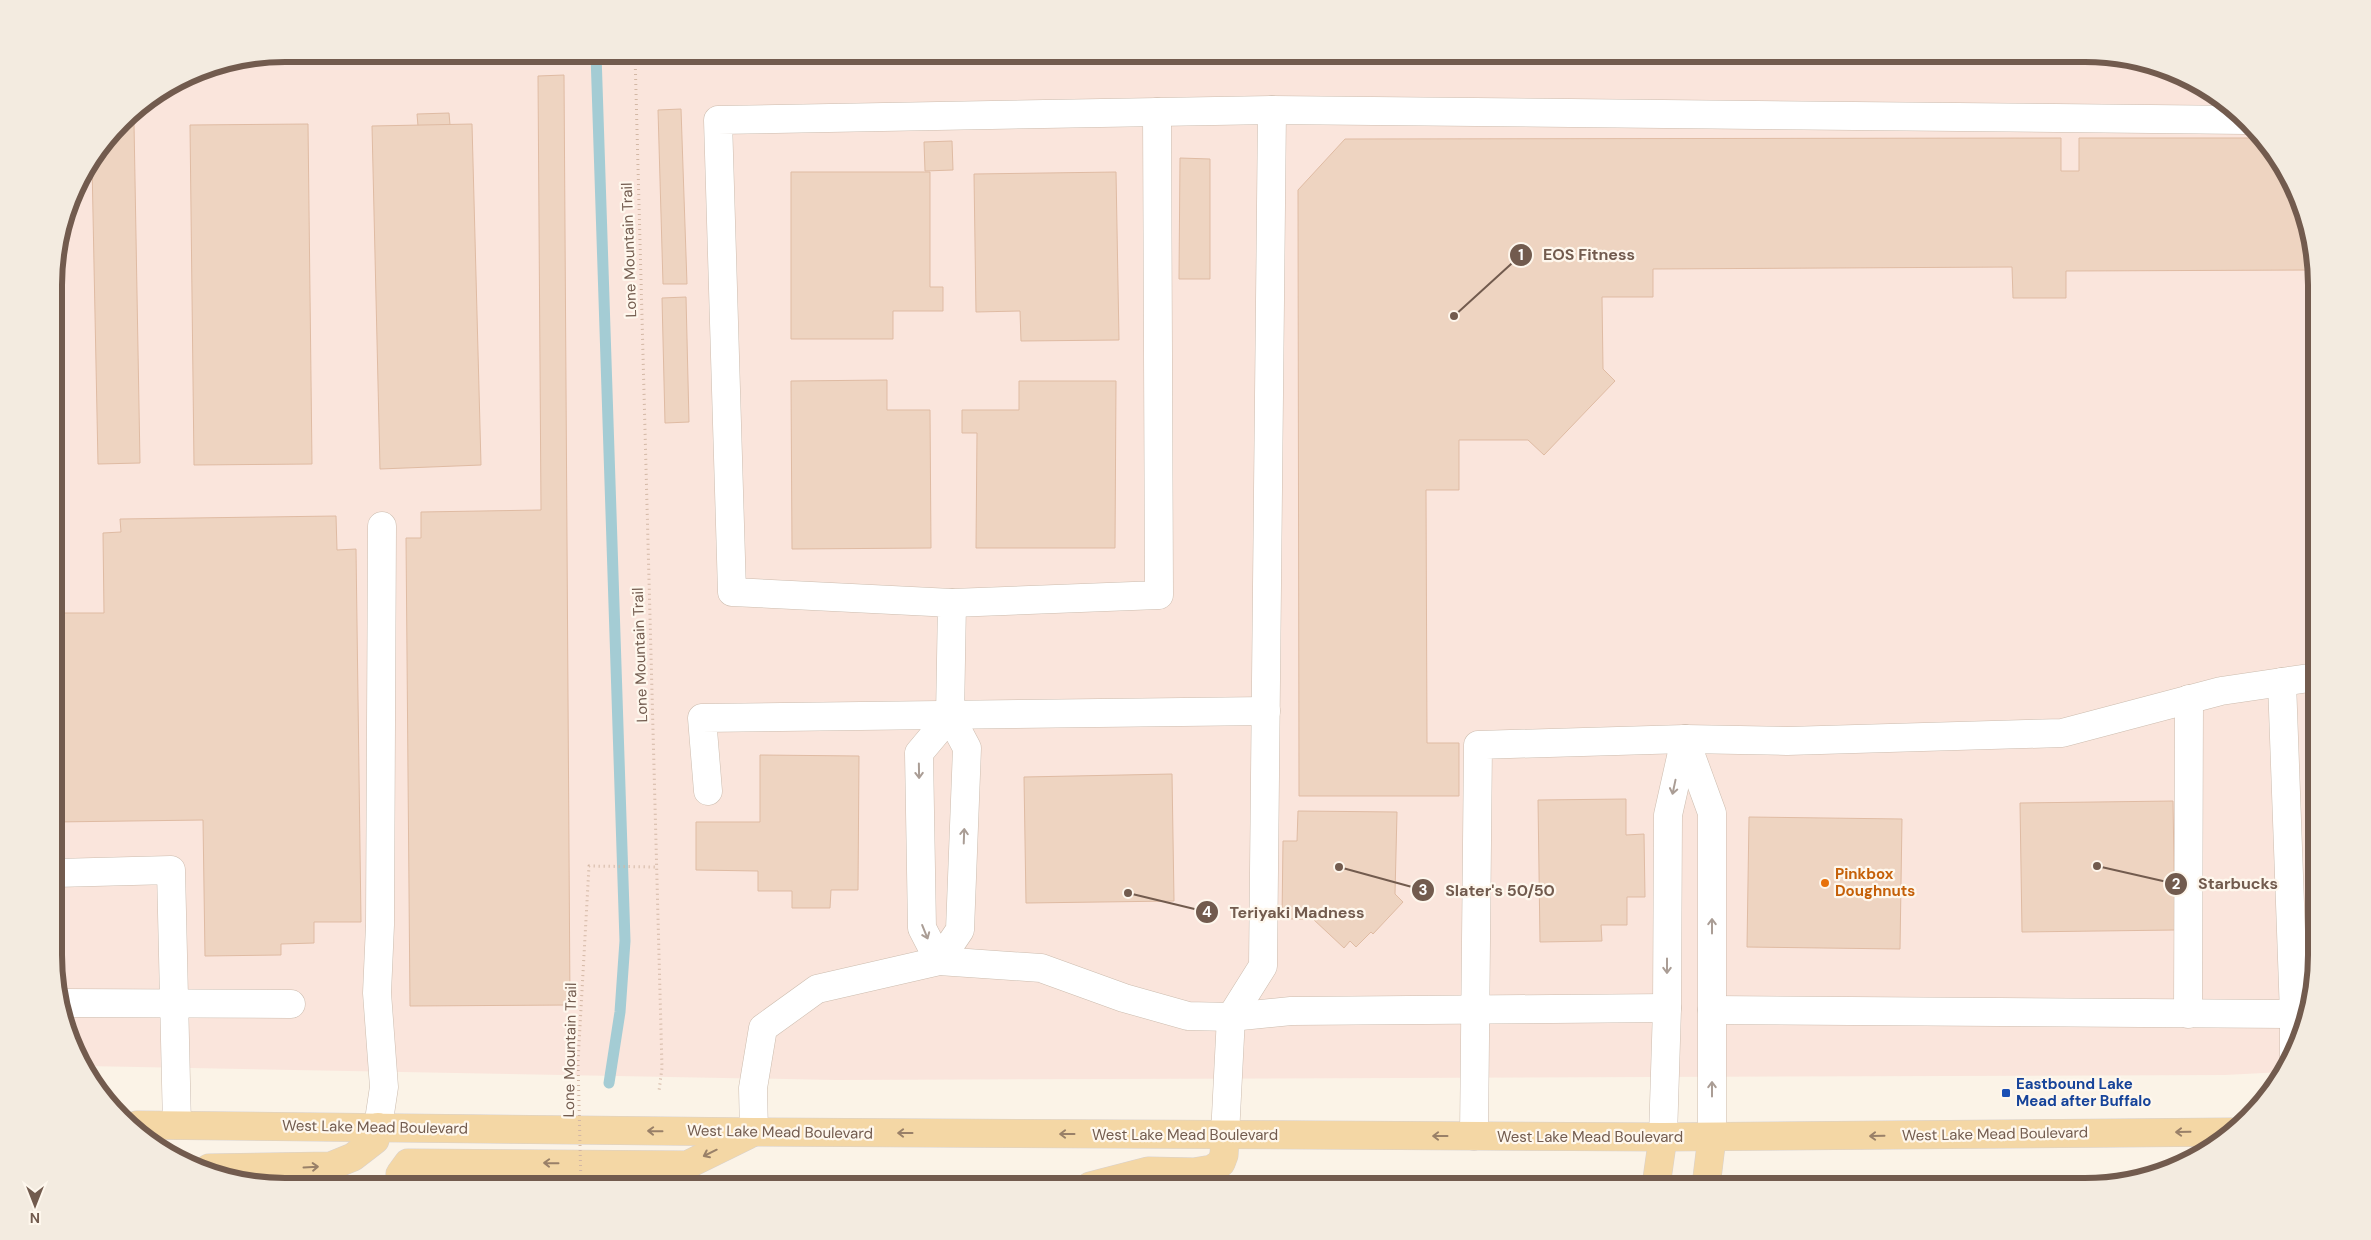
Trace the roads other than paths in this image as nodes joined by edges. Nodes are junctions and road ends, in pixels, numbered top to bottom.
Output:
1 (1272, 110) junction
2 (1157, 112) junction
3 (2235, 120) edge
4 (382, 526) dead end
5 (952, 603) junction
6 (2308, 678) edge
7 (2282, 682) junction
8 (2189, 699) junction
9 (1266, 711) junction
10 (950, 716) junction
11 (1685, 739) junction
12 (708, 792) dead end
13 (62, 873) edge
14 (939, 960) junction
15 (68, 1003) edge
16 (174, 1004) junction
17 (290, 1004) dead end
18 (1667, 1008) junction
19 (1712, 1010) junction
20 (1474, 1011) junction
21 (2188, 1014) junction
22 (2299, 1014) edge
23 (1231, 1017) junction
24 (142, 1125) edge
25 (177, 1125) junction
26 (378, 1127) junction
27 (754, 1132) junction
28 (2219, 1132) edge
29 (1225, 1135) junction
30 (1474, 1136) junction
31 (1663, 1138) junction
32 (1712, 1138) junction
33 (220, 1168) edge
34 (401, 1178) edge
35 (1121, 1178) edge
36 (1657, 1178) edge
37 (1707, 1178) edge

1 - 2 lane
1 - 3 lane
1 - 9 lane
2 - 5 lane
2 - 5 lane
4 - 26 lane
5 - 10 lane
6 - 7 lane
7 - 8 lane
7 - 22 lane
8 - 11 lane
8 - 21 lane
9 - 10 lane
9 - 23 lane
10 - 12 lane
14 -> 10 lane
10 -> 14 lane
11 -> 18 lane
19 -> 11 lane
11 - 20 lane
13 - 16 lane
14 - 23 lane
14 - 27 lane
15 - 16 lane
16 - 17 lane
16 - 25 lane
18 - 20 lane
18 - 31 lane
19 - 21 lane
32 -> 19 lane
20 - 23 lane
20 - 30 lane
21 - 22 lane
23 - 29 lane
24 - 25 main road, West Lake Mead Boulevard
25 - 26 main road, West Lake Mead Boulevard
27 -> 26 main road, West Lake Mead Boulevard
33 -> 26 main road
29 -> 27 main road, West Lake Mead Boulevard
27 -> 34 main road
28 -> 32 main road, West Lake Mead Boulevard
30 -> 29 main road, West Lake Mead Boulevard
29 - 35 main road
30 - 31 main road, West Lake Mead Boulevard
31 - 32 main road, West Lake Mead Boulevard
31 - 36 main road
32 - 37 main road

